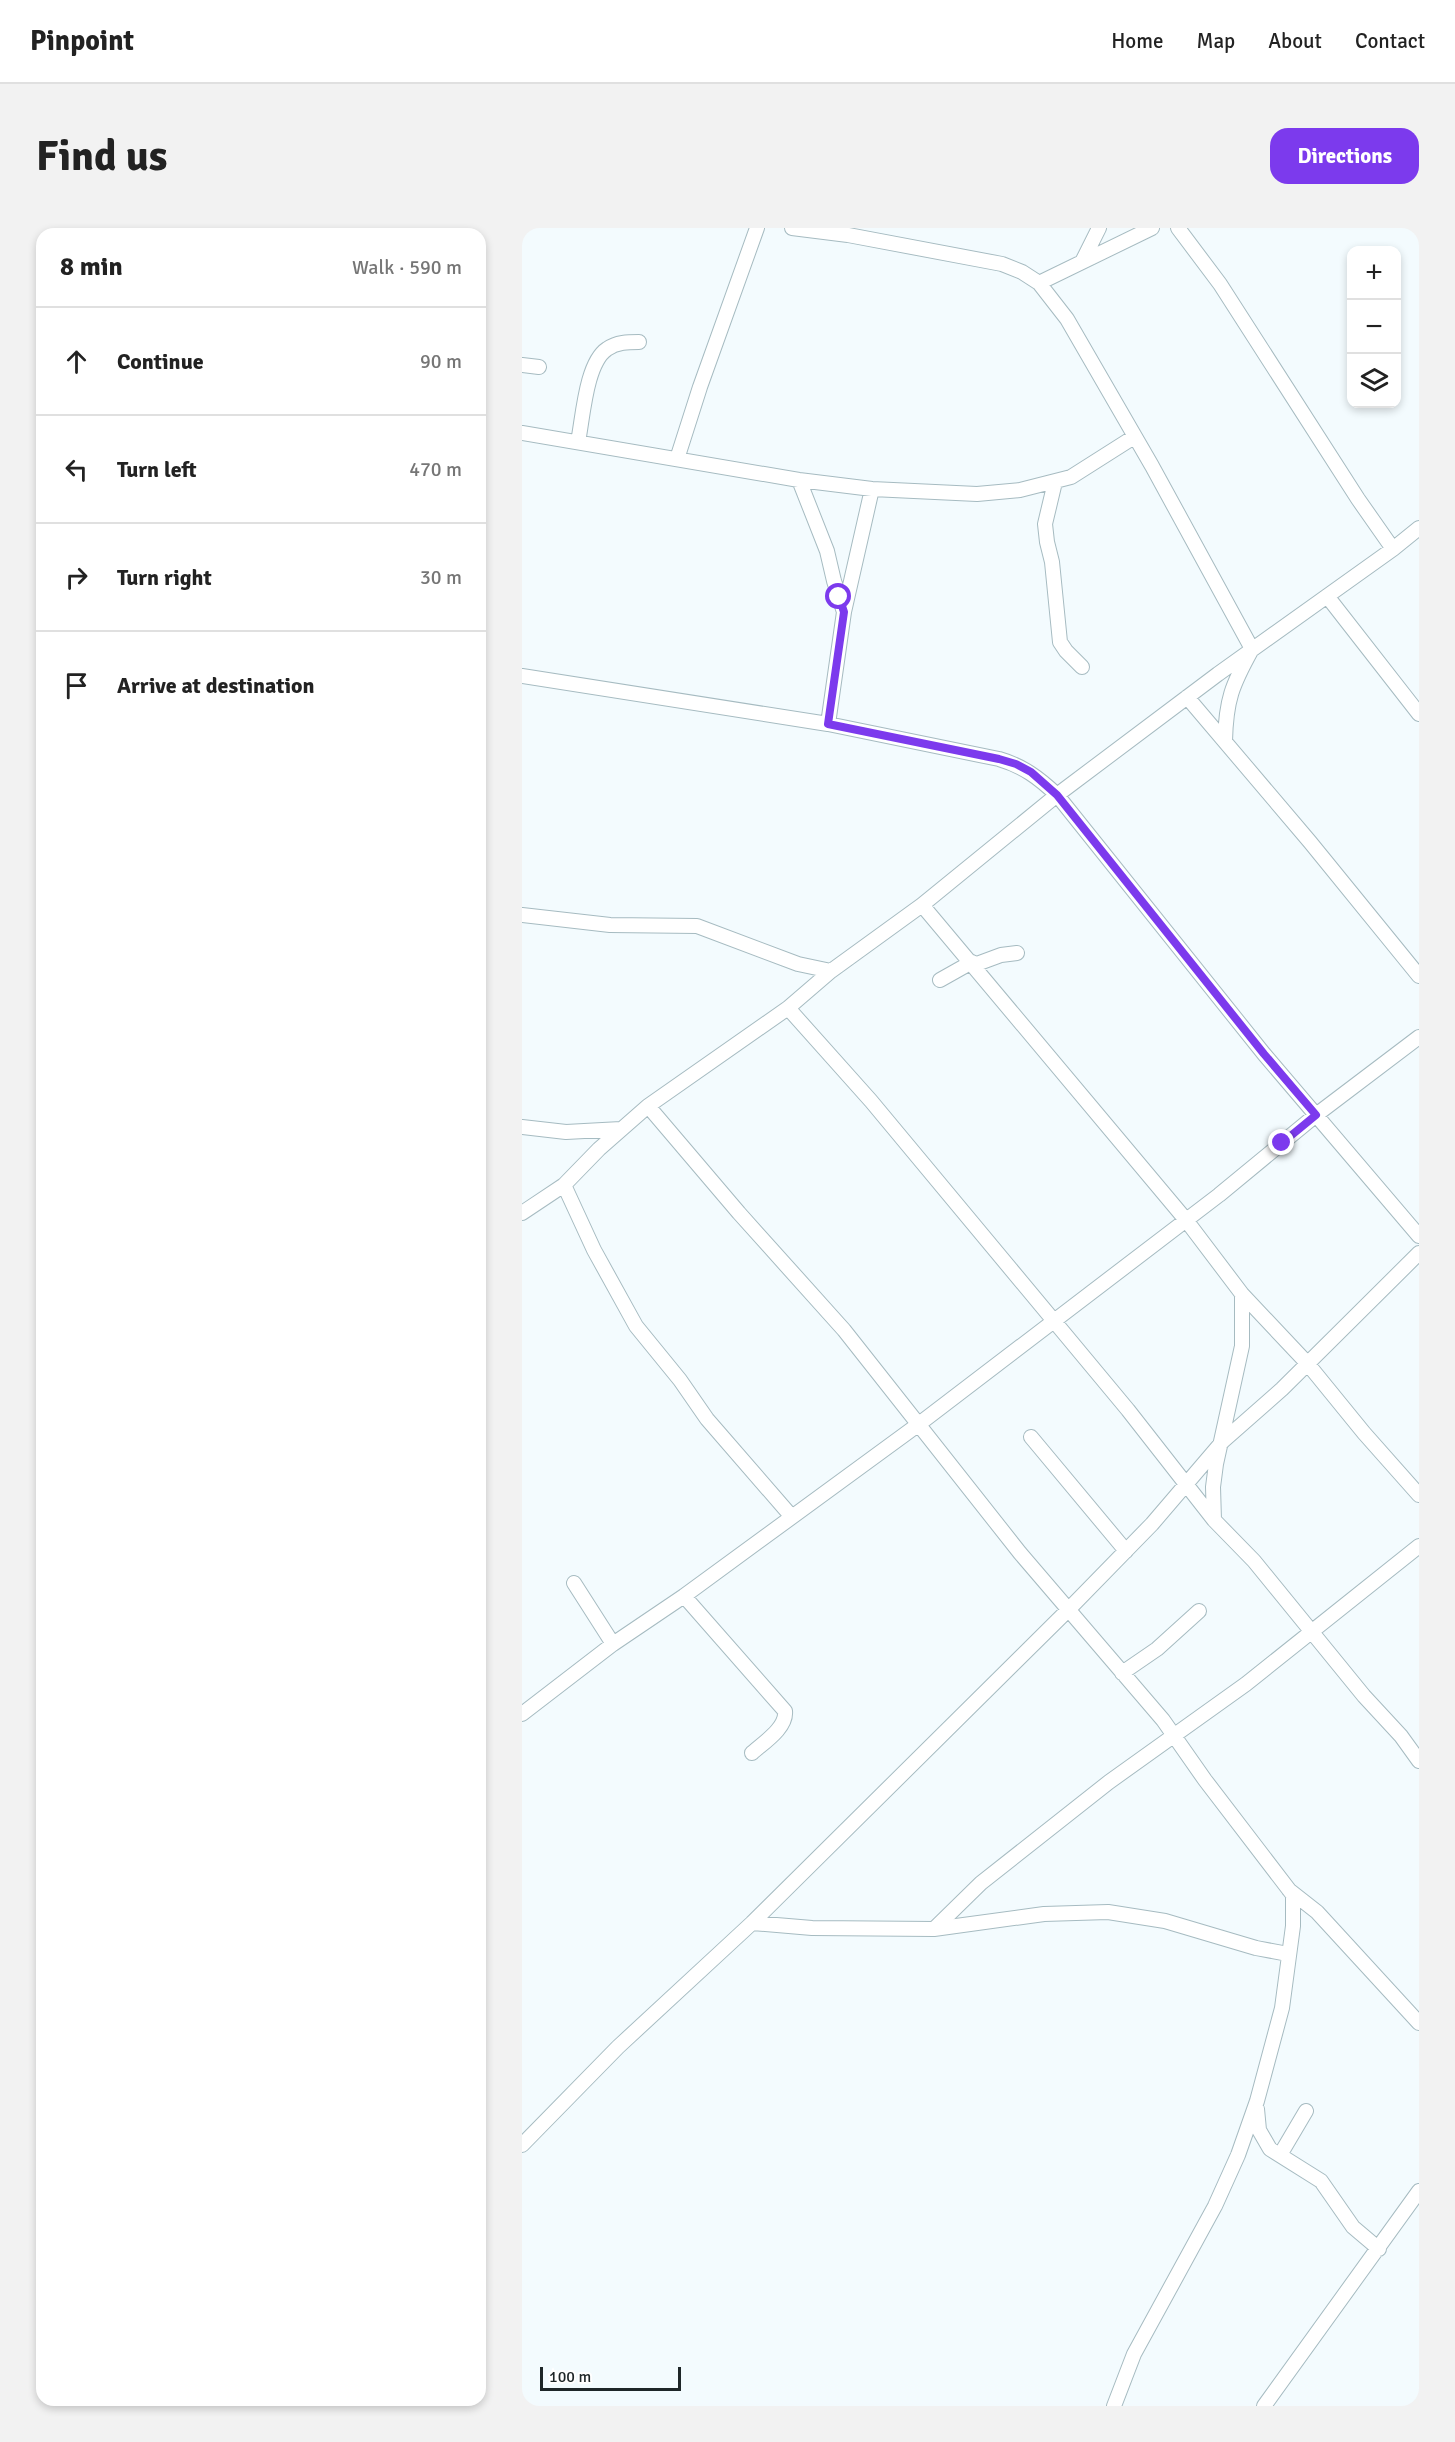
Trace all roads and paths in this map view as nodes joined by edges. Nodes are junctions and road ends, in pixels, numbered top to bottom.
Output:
1 (757, 228) edge
2 (792, 228) edge
3 (1100, 228) edge
4 (1152, 228) edge
5 (1178, 228) edge
6 (849, 232) edge
7 (1083, 260) junction
8 (1039, 283) junction
9 (639, 342) dead end
10 (522, 365) edge
11 (539, 367) dead end
12 (522, 433) edge
13 (1134, 437) junction
14 (578, 442) junction
15 (677, 459) junction
16 (799, 480) junction
17 (1055, 482) junction
18 (872, 489) junction
19 (1419, 528) edge
20 (1393, 549) junction
21 (1327, 596) junction
22 (844, 612) junction
23 (1252, 649) junction
24 (1082, 667) dead end
25 (522, 676) edge
26 (1187, 697) junction
27 (1419, 714) edge
28 (828, 724) junction
29 (1225, 741) junction
30 (1057, 795) junction
31 (922, 905) junction
32 (522, 915) edge
33 (1017, 954) dead end
34 (973, 963) junction
35 (831, 971) junction
36 (1419, 976) edge
37 (940, 980) dead end
38 (788, 1008) junction
39 (1419, 1037) edge
40 (648, 1106) junction
41 (1316, 1115) junction
42 (522, 1127) edge
43 (621, 1129) junction
44 (564, 1185) junction
45 (522, 1213) edge
46 (1186, 1220) junction
47 (1419, 1236) edge
48 (1419, 1253) edge
49 (1242, 1294) junction
50 (1054, 1321) junction
51 (1307, 1363) junction
52 (919, 1424) junction
53 (1031, 1437) dead end
54 (1223, 1442) junction
55 (1187, 1484) junction
56 (1419, 1495) edge
57 (792, 1517) junction
58 (1214, 1520) junction
59 (1419, 1546) edge
60 (1126, 1551) junction
61 (574, 1583) dead end
62 (684, 1596) junction
63 (1069, 1609) junction
64 (1199, 1611) dead end
65 (1312, 1633) junction
66 (613, 1644) junction
67 (1122, 1673) junction
68 (522, 1714) edge
69 (1176, 1735) junction
70 (752, 1753) dead end
71 (1419, 1761) edge
72 (1289, 1890) junction
73 (752, 1923) junction
74 (934, 1929) junction
75 (1288, 1954) junction
76 (1419, 2024) edge
77 (1257, 2101) junction
78 (1306, 2111) dead end
79 (522, 2145) edge
80 (1280, 2156) junction
81 (1419, 2191) edge
82 (1379, 2249) junction
83 (1114, 2406) edge
84 (1264, 2406) edge

1 - 15 street
2 - 6 street
3 - 7 street
4 - 7 street
5 - 20 street
6 - 8 street
7 - 8 street
8 - 13 street
9 - 14 street
10 - 11 street
12 - 14 street
13 - 17 street
13 - 23 street
14 - 15 street
15 - 16 street
16 - 18 street
16 - 22 street
17 - 18 street
17 - 24 street
18 - 22 street
19 - 20 street
20 - 21 street
21 - 23 street
21 - 27 street
22 - 28 street
23 - 26 street
23 - 29 street
25 - 28 street
26 - 29 street
26 - 30 street
28 - 30 street
29 - 36 street
30 - 31 street
30 - 41 street
31 - 34 street
31 - 35 street
32 - 35 street
33 - 34 street
34 - 37 street
34 - 46 street
35 - 38 street
38 - 40 street
38 - 50 street
39 - 41 street
40 - 43 street
40 - 52 street
41 - 46 street
41 - 47 street
42 - 43 street
43 - 44 street
44 - 45 street
44 - 57 street
46 - 49 street
46 - 50 street
48 - 51 street
49 - 51 street
49 - 54 street
50 - 52 street
50 - 55 street
51 - 54 street
51 - 56 street
52 - 57 street
52 - 63 street
53 - 60 street
54 - 55 street
54 - 58 street
55 - 58 street
55 - 60 street
57 - 62 street
58 - 65 street
59 - 65 street
60 - 63 street
61 - 66 street
62 - 66 street
62 - 70 street
63 - 67 street
63 - 73 street
64 - 67 street
65 - 69 street
65 - 71 street
66 - 68 street
67 - 69 street
69 - 72 street
69 - 74 street
72 - 75 street
72 - 76 street
73 - 74 street
73 - 79 street
74 - 75 street
75 - 77 street
77 - 80 street
77 - 83 street
78 - 80 street
80 - 82 street
81 - 82 street
82 - 84 street

